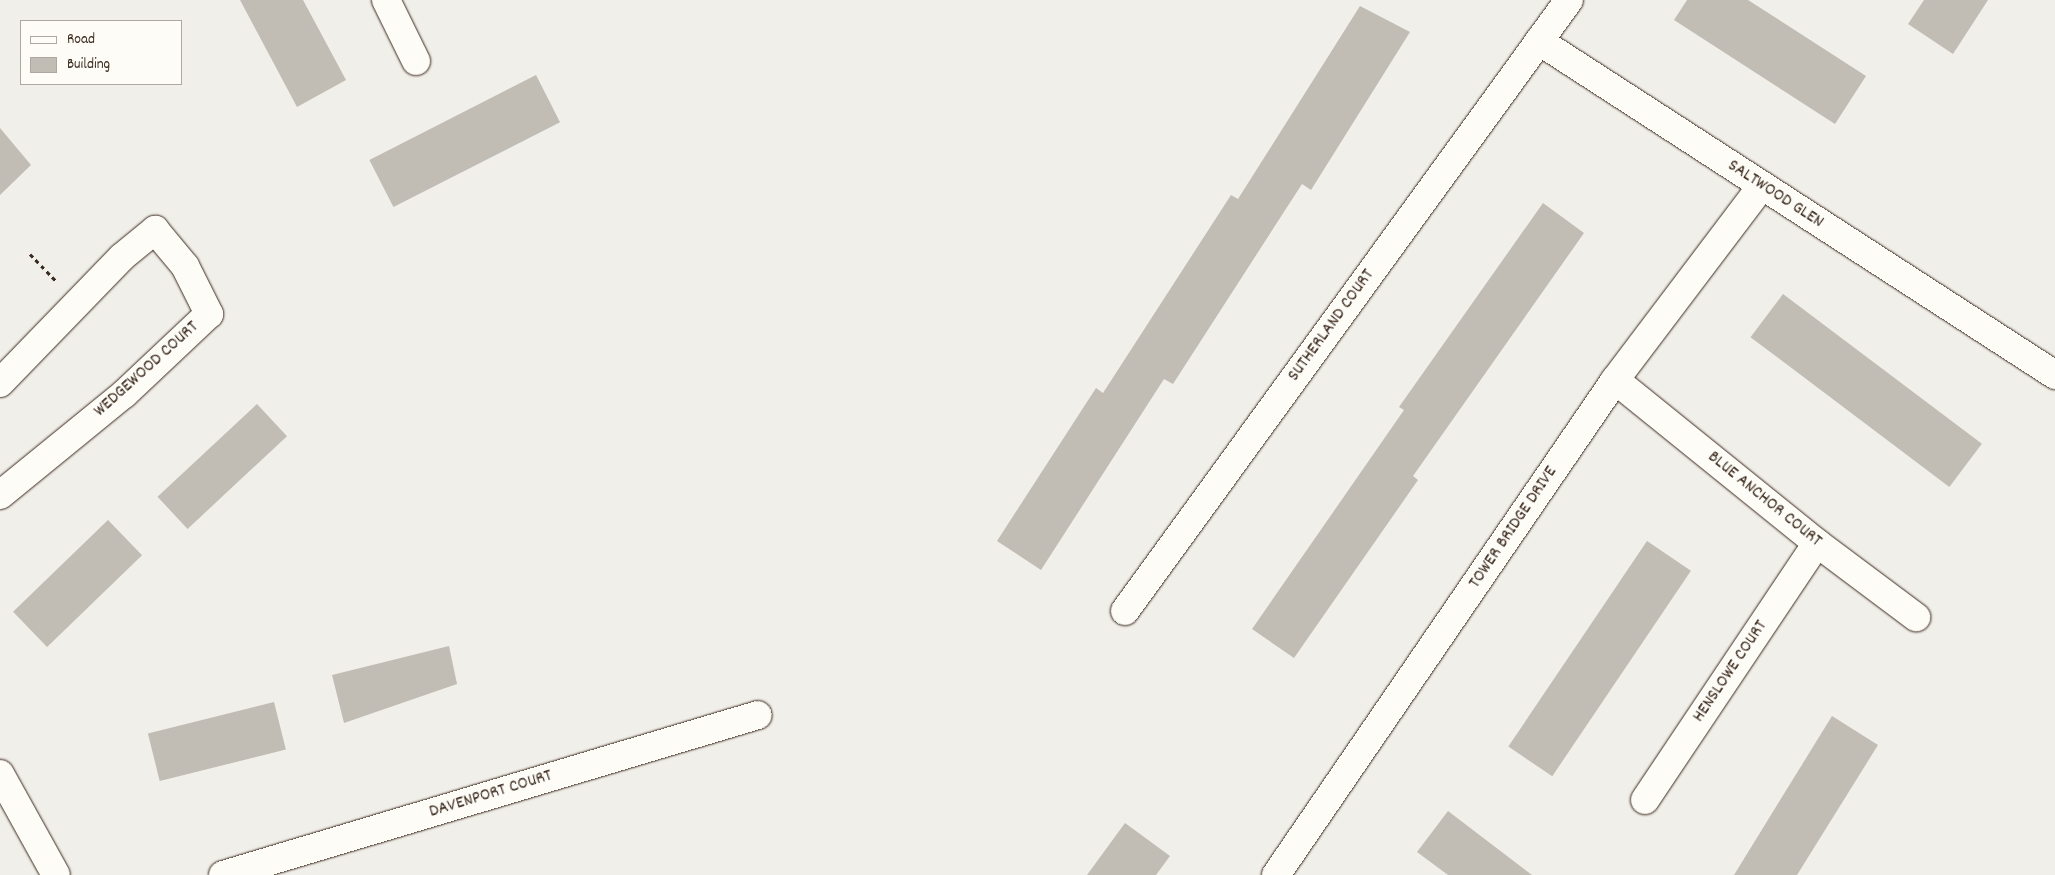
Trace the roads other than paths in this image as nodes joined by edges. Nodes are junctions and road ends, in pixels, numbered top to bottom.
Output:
1 (386, 0) edge
2 (1569, 0) edge
3 (1539, 41) junction
4 (416, 61) dead end
5 (1761, 187) junction
6 (2055, 375) edge
7 (1615, 380) junction
8 (0, 383) edge
9 (0, 494) edge
10 (1816, 544) junction
11 (1125, 611) dead end
12 (1916, 617) dead end
13 (758, 715) dead end
14 (0, 774) edge
15 (1644, 800) dead end
16 (56, 875) edge
17 (223, 875) edge
18 (1276, 875) edge

1 - 4 street
2 - 3 street
3 - 5 street, SALTWOOD GLEN
3 - 11 street, SUTHERLAND COURT
5 - 6 street, SALTWOOD GLEN
5 - 7 street, TOWER BRIDGE DRIVE
7 - 10 street, BLUE ANCHOR COURT
7 - 18 street, TOWER BRIDGE DRIVE
8 - 9 street, WEDGEWOOD COURT
10 - 12 street, BLUE ANCHOR COURT
10 - 15 street, HENSLOWE COURT
13 - 17 street, DAVENPORT COURT
14 - 16 street

